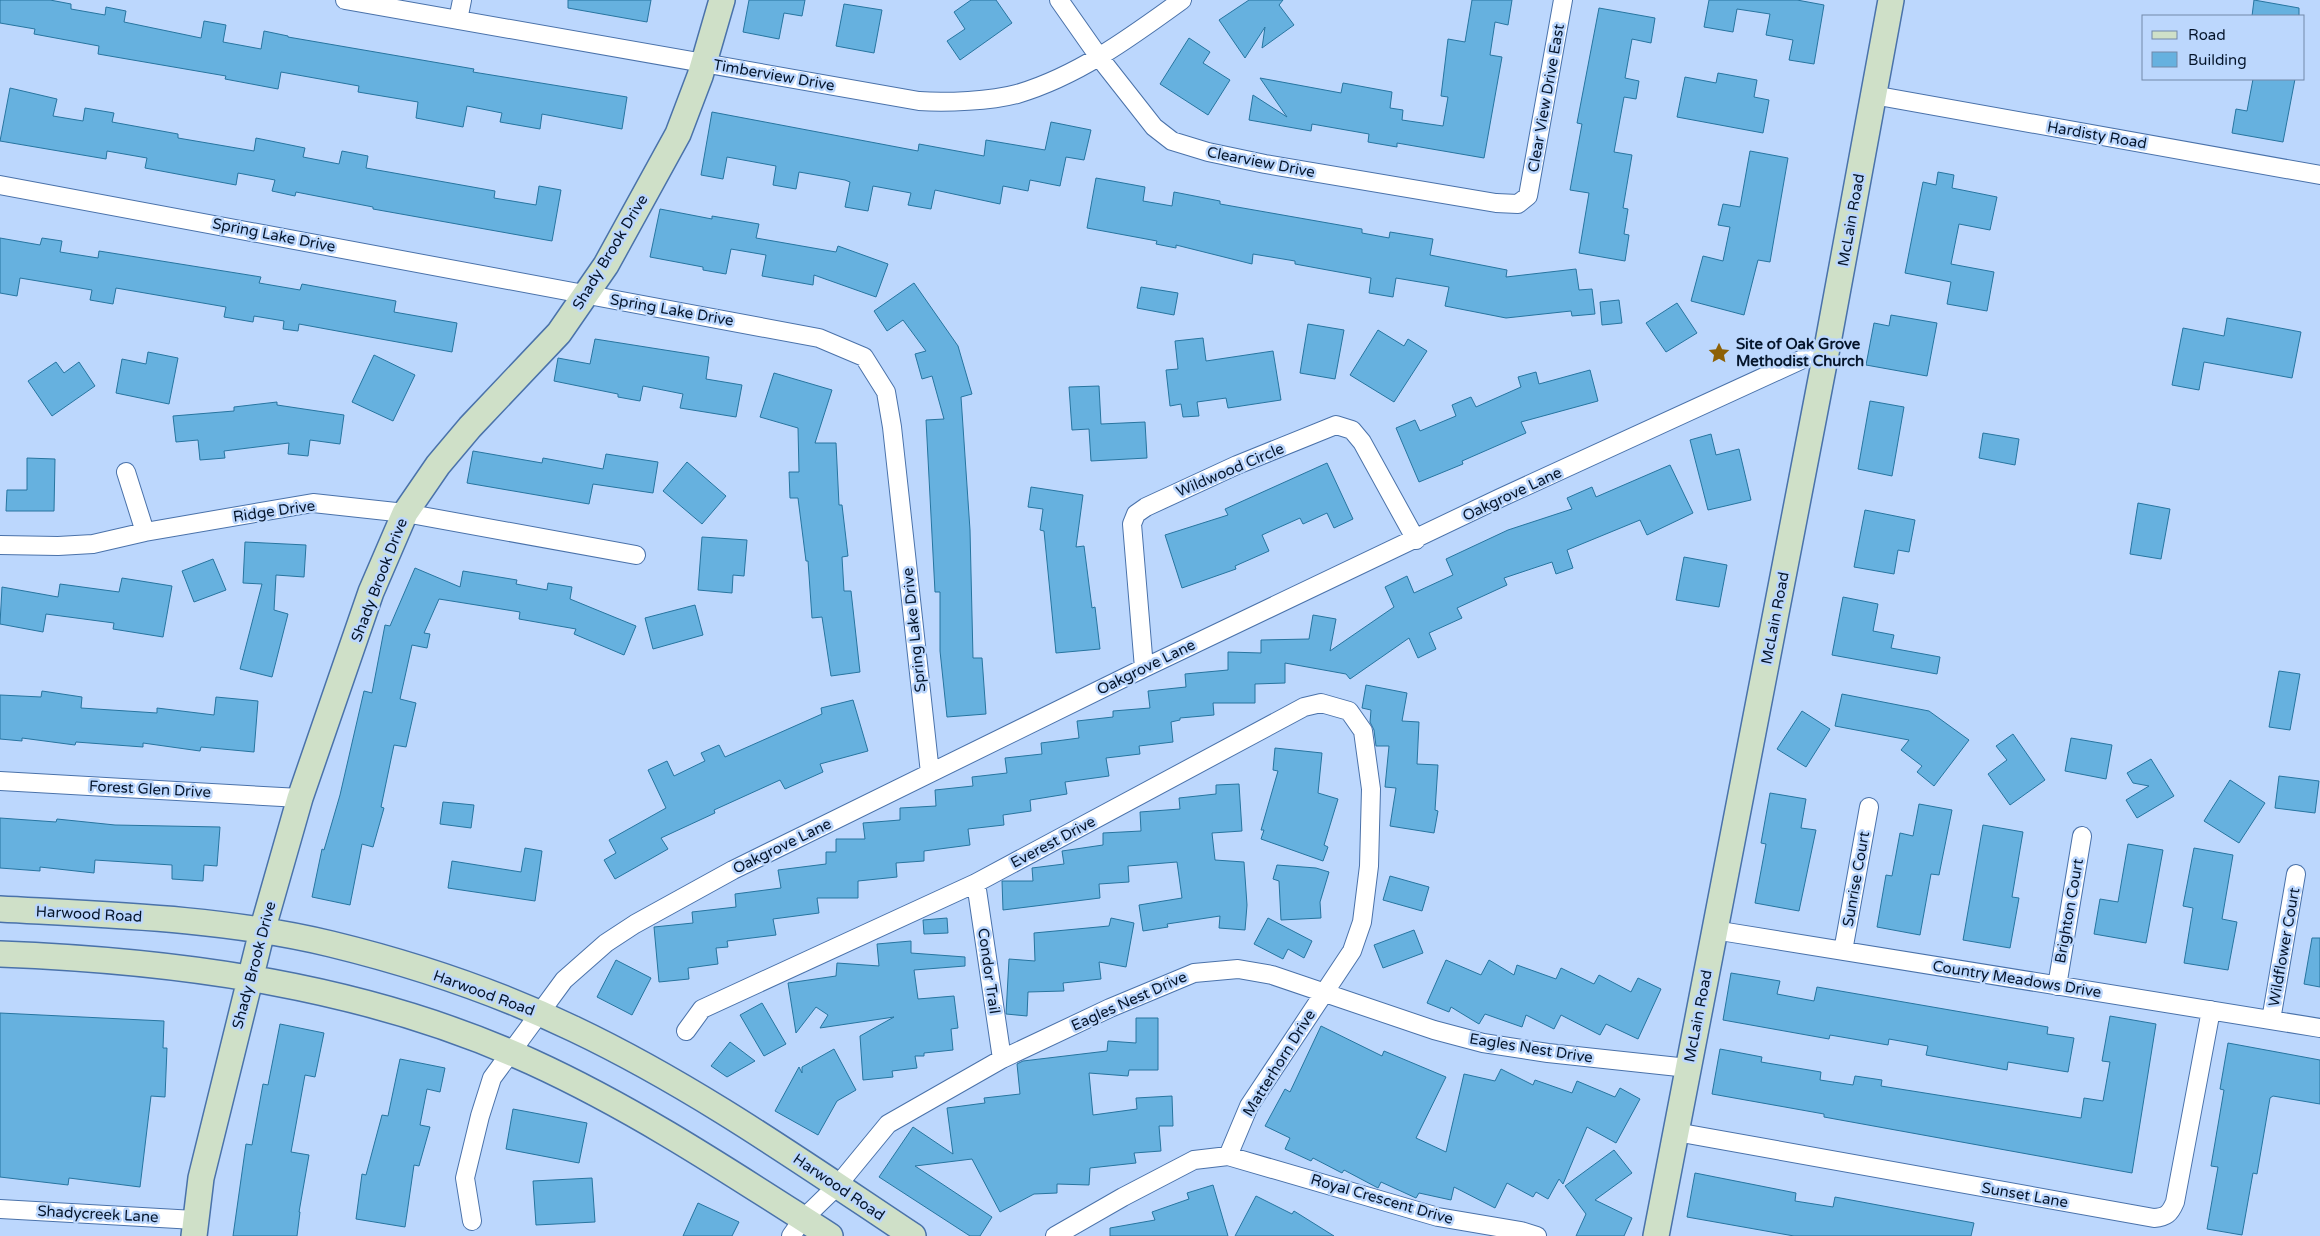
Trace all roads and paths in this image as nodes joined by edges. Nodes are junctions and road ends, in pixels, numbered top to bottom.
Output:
1 (345, 0) edge
2 (462, 0) edge
3 (722, 0) edge
4 (1059, 0) edge
5 (1182, 0) edge
6 (1564, 0) edge
7 (1891, 0) edge
8 (458, 20) junction
9 (1099, 57) junction
10 (702, 62) junction
11 (1873, 95) junction
12 (2320, 175) edge
13 (0, 185) edge
14 (1528, 196) joint
15 (586, 295) junction
16 (1828, 348) junction
17 (126, 472) dead end
18 (405, 513) junction
19 (145, 532) junction
20 (1416, 540) junction
21 (0, 545) edge
22 (636, 555) dead end
23 (1144, 668) junction
24 (930, 773) junction
25 (0, 781) edge
26 (1371, 789) joint
27 (300, 798) junction
28 (1869, 807) dead end
29 (2082, 836) dead end
30 (2296, 874) dead end
31 (976, 883) junction
32 (0, 909) edge
33 (1714, 930) junction
34 (262, 931) junction
35 (1844, 951) junction
36 (0, 954) edge
37 (250, 978) junction
38 (2057, 986) junction
39 (1324, 992) junction
40 (2211, 1010) junction
41 (538, 1013) junction
42 (2271, 1020) junction
43 (2320, 1028) edge
44 (686, 1031) dead end
45 (511, 1053) junction
46 (1002, 1059) junction
47 (1688, 1068) junction
48 (1676, 1132) junction
49 (1228, 1156) junction
50 (837, 1186) junction
51 (0, 1209) edge
52 (472, 1221) dead end
53 (797, 1227) edge
54 (195, 1228) edge
55 (830, 1236) edge
56 (913, 1236) edge
57 (1055, 1236) edge
58 (1536, 1236) edge
59 (1656, 1236) edge

1 - 8 street, Timberview Drive
2 - 8 street
3 - 10 street, Shady Brook Drive
4 - 9 street, Clearview Drive
5 - 9 street, Timberview Drive
6 - 14 street, Clear View Drive East
7 - 11 street, McLain Road
8 - 10 street, Timberview Drive
9 - 10 street, Timberview Drive
9 - 14 street, Clearview Drive
10 - 15 street, Shady Brook Drive
11 - 12 street, Hardisty Road
11 - 16 street, McLain Road
13 - 15 street, Spring Lake Drive
15 - 18 street, Shady Brook Drive
15 - 24 street, Spring Lake Drive
16 - 20 street, Oakgrove Lane
16 - 33 street, McLain Road
17 - 19 street
18 - 19 street, Ridge Drive
18 - 22 street, Ridge Drive
18 - 27 street, Shady Brook Drive
19 - 21 street, Ridge Drive
20 - 23 street, Oakgrove Lane
20 - 23 street, Wildwood Circle
23 - 24 street, Oakgrove Lane
24 - 41 street, Oakgrove Lane
25 - 27 street, Forest Glen Drive
26 - 31 street, Everest Drive
26 - 39 street, Matterhorn Drive
27 - 34 street, Shady Brook Drive
28 - 35 street, Sunrise Court
29 - 38 street, Brighton Court
30 - 42 street, Wildflower Court
31 - 44 street, Everest Drive
31 - 46 street, Condor Trail
32 - 34 street, Harwood Road
33 - 35 street, Country Meadows Drive
33 - 47 street, McLain Road
34 - 37 street, Shady Brook Drive
34 - 41 street, Harwood Road
35 - 38 street, Country Meadows Drive
36 - 37 street
37 - 45 street
37 - 54 street, Shady Brook Drive
38 - 40 street, Country Meadows Drive
39 - 46 street, Eagles Nest Drive
39 - 47 street, Eagles Nest Drive
39 - 49 street, Matterhorn Drive
40 - 42 street, Country Meadows Drive
40 - 48 street, Sunset Lane
41 - 45 street, Oakgrove Lane
41 - 50 street, Harwood Road
42 - 43 street, Country Meadows Drive
45 - 52 street, Oakgrove Lane
45 - 53 street
46 - 50 street, Eagles Nest Drive
47 - 48 street, McLain Road
48 - 59 street, McLain Road
49 - 57 street
49 - 58 street, Royal Crescent Drive
50 - 53 street, Eagles Nest Drive
50 - 56 street, Harwood Road
51 - 54 street, Shadycreek Lane
53 - 55 street

